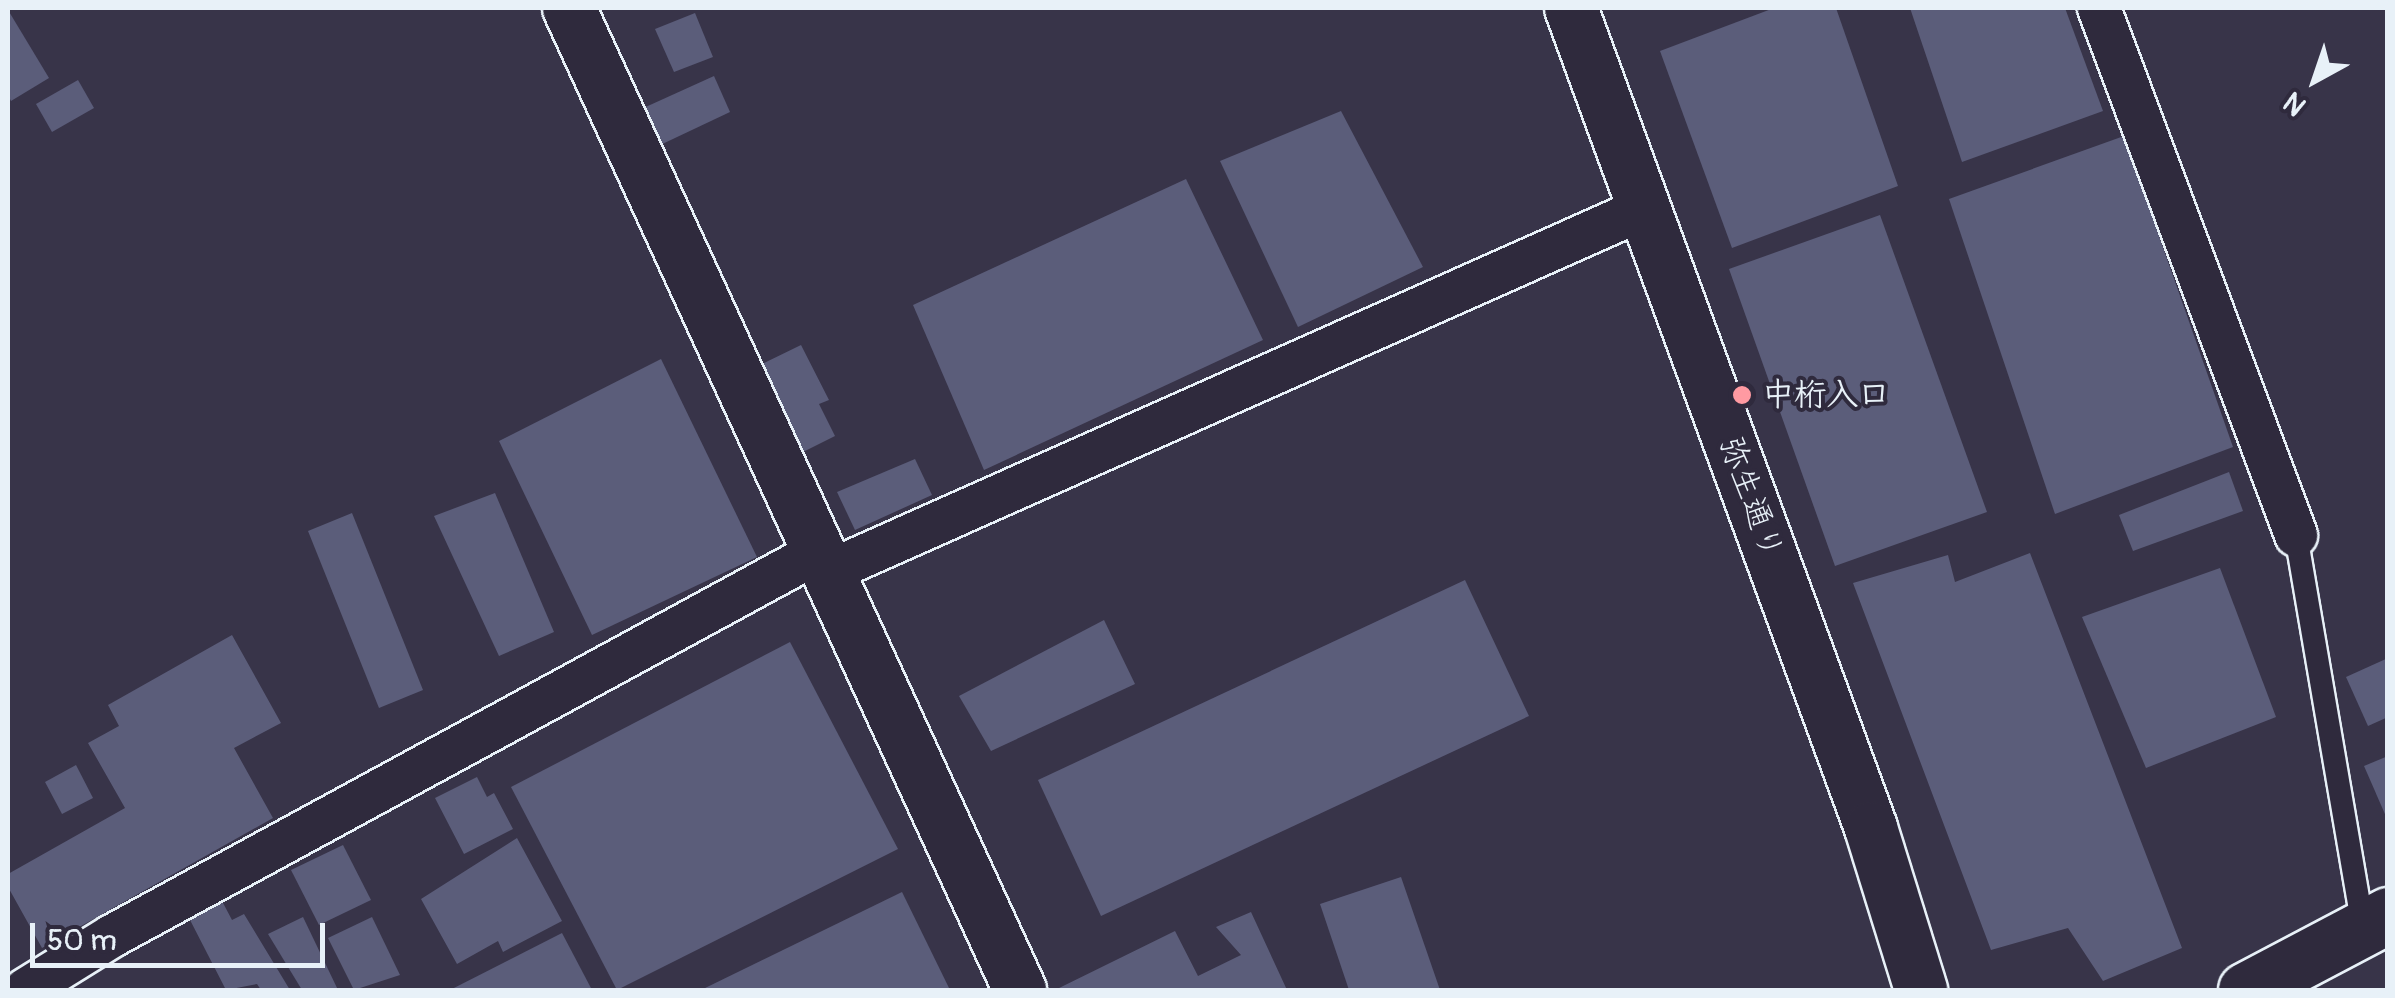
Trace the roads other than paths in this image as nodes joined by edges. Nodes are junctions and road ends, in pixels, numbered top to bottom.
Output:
1 (569, 8) edge
2 (1571, 8) edge
3 (2099, 8) edge
4 (1645, 208) junction
5 (2296, 535) joint
6 (825, 561) junction
7 (2375, 921) edge
8 (25, 990) edge
9 (1020, 990) edge
10 (1921, 990) edge
11 (2246, 990) edge

1 - 6 street
2 - 4 street, 弥生通り
3 - 5 street
4 - 6 street
4 - 10 street, 弥生通り
5 - 7 lane
6 - 8 street
6 - 9 street
7 - 11 main road

